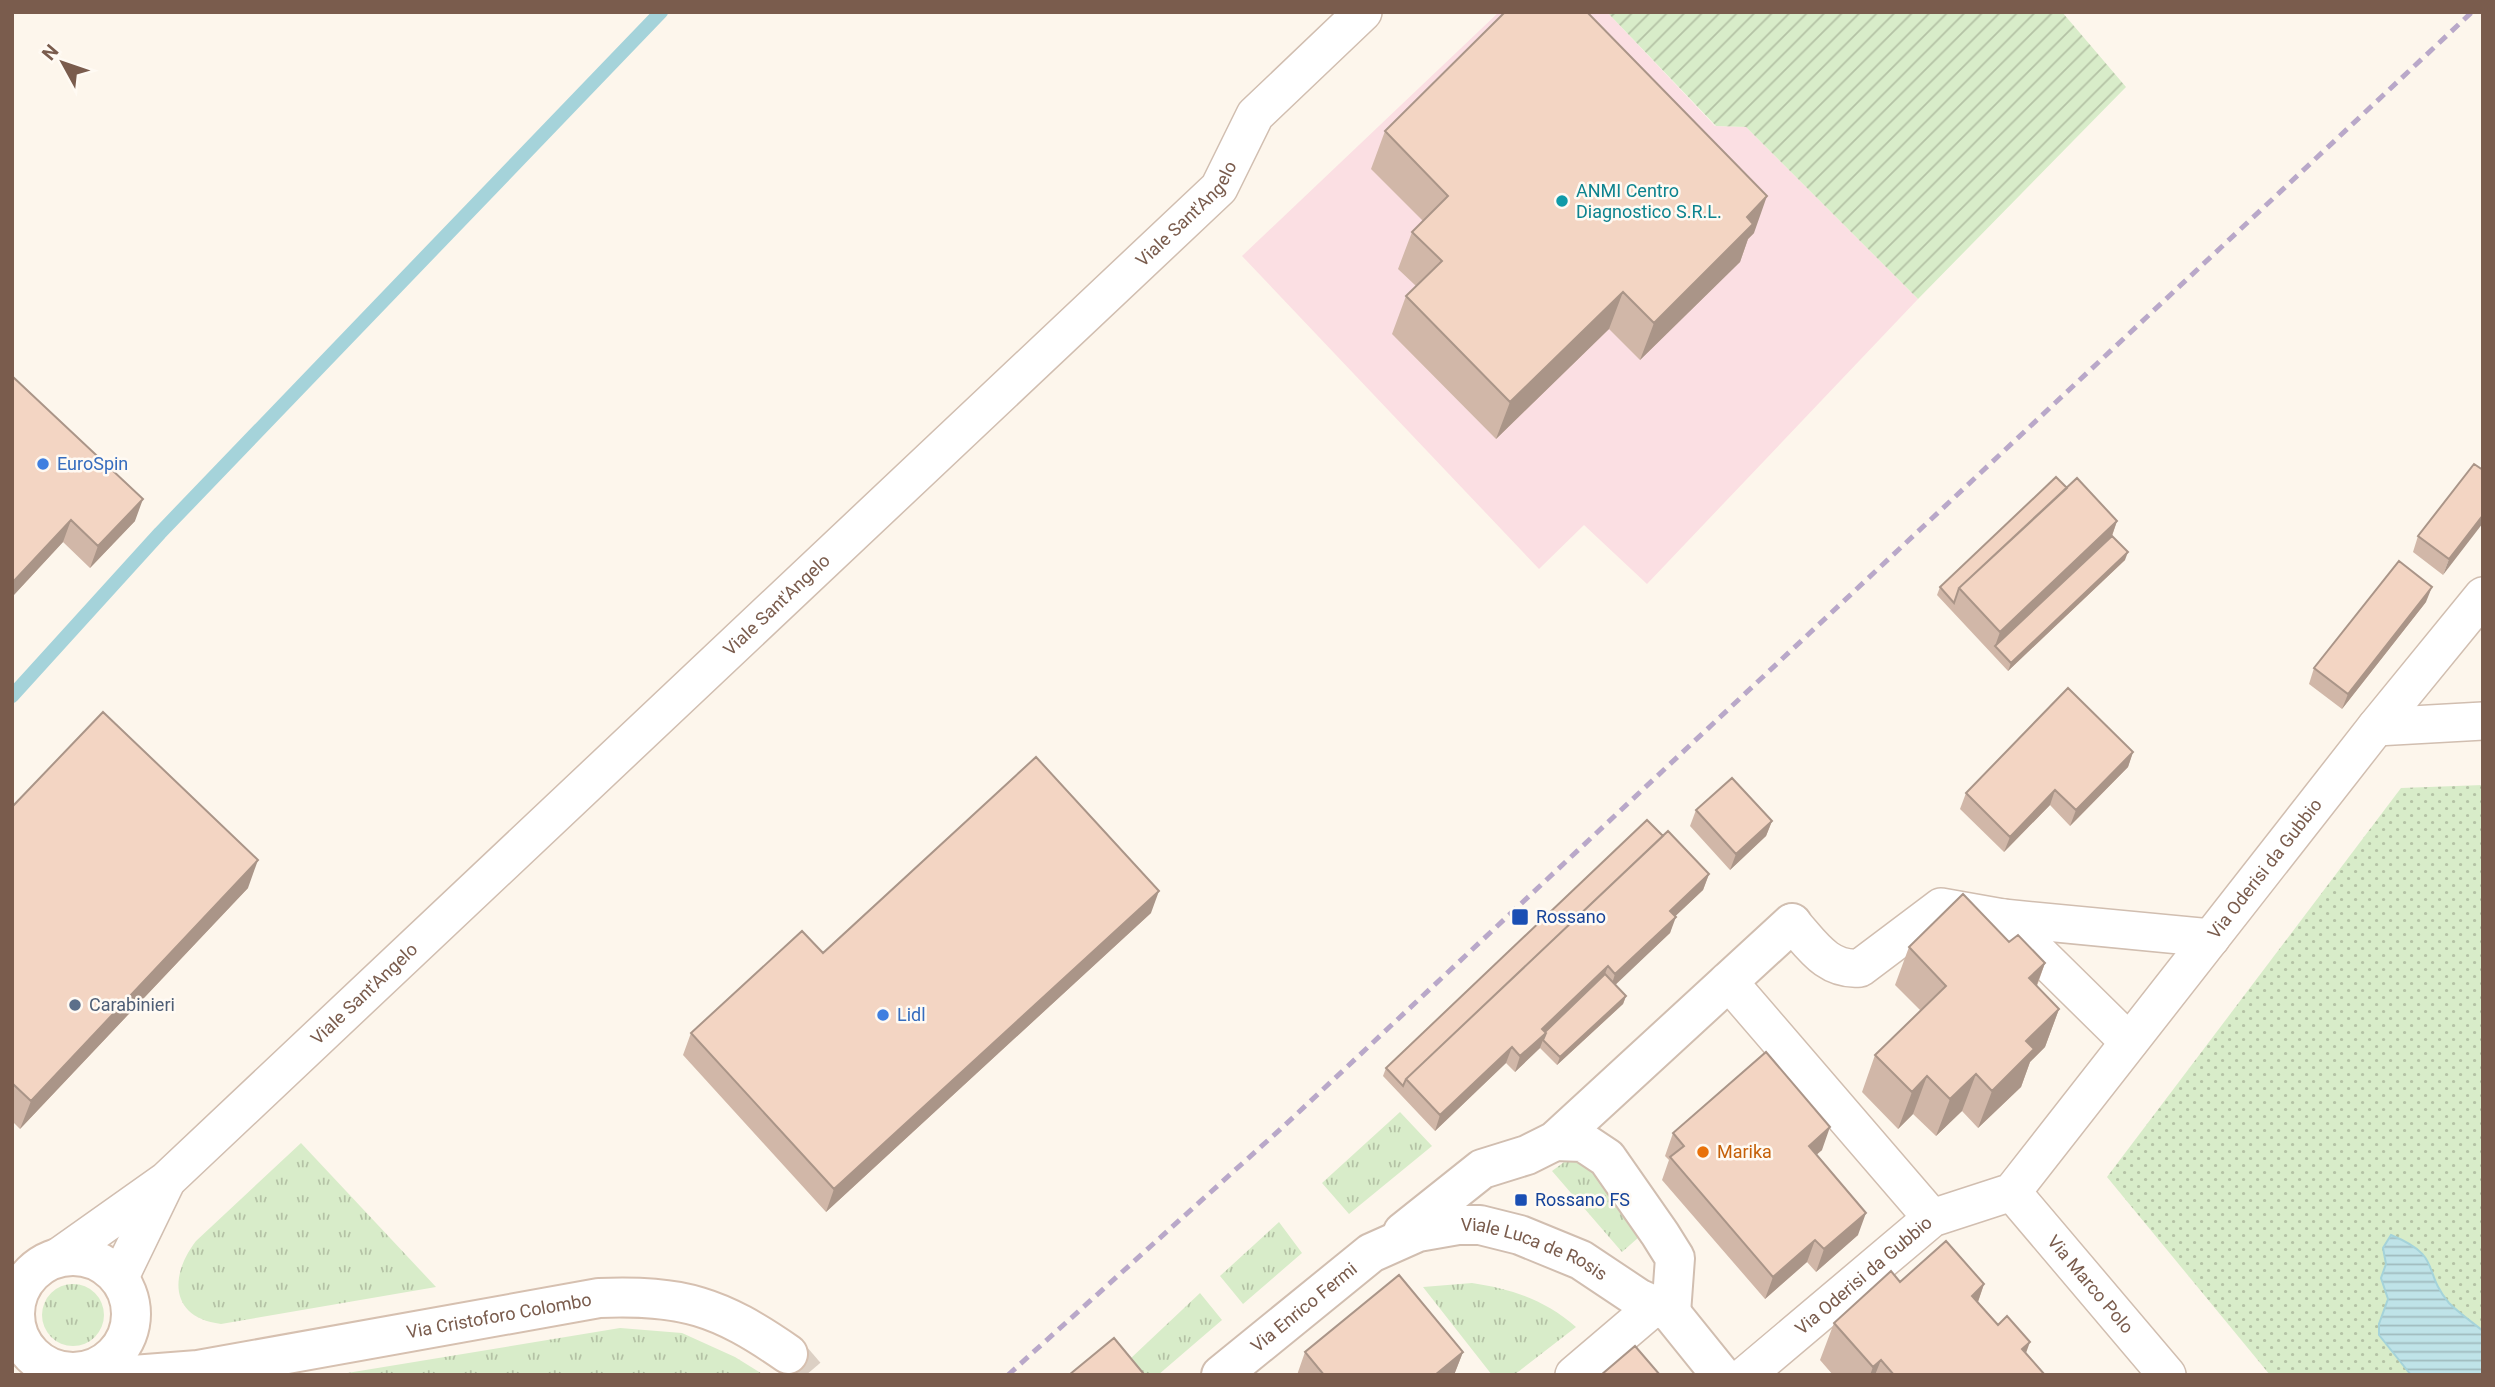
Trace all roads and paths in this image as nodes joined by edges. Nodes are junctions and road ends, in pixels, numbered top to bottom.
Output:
1 (1363, 12) edge
2 (2483, 596) edge
3 (2483, 720) edge
4 (2376, 727) junction
5 (2003, 918) junction
6 (1792, 923) joint
7 (2211, 938) junction
8 (1728, 981) junction
9 (2129, 1042) junction
10 (1630, 1072) junction
11 (1555, 1141) junction
12 (1618, 1171) junction
13 (167, 1180) junction
14 (2012, 1192) junction
15 (1932, 1218) junction
16 (1389, 1243) junction
17 (33, 1273) edge
18 (125, 1289) junction
19 (1663, 1310) junction
20 (788, 1354) tunnel mouth
21 (31, 1359) edge
22 (198, 1370) junction
23 (117, 1372) edge
24 (1222, 1375) edge
25 (1574, 1375) edge
26 (1721, 1375) edge
27 (1746, 1375) edge
28 (2167, 1375) edge

1 - 13 street, Viale Sant'Angelo
2 - 4 street, Via Oderisi da Gubbio
3 - 4 street
4 - 7 street, Via Oderisi da Gubbio
5 - 6 street
5 - 7 street
5 - 9 street
6 - 8 street
7 - 9 street, Via Oderisi da Gubbio
8 - 10 street
8 - 15 street
9 - 14 street, Via Oderisi da Gubbio
10 - 11 street
10 - 12 street
11 - 12 street
11 - 16 street
12 - 19 street
13 - 17 street, Viale Sant'Angelo
13 - 18 street, Viale Sant'Angelo
14 - 15 street, Via Oderisi da Gubbio
14 - 28 street, Via Marco Polo
15 - 27 street, Via Oderisi da Gubbio
16 - 19 street, Viale Luca de Rosis
16 - 24 street, Via Enrico Fermi
17 - 18 street
17 - 21 street
18 - 22 street
18 - 23 street
19 - 25 street
19 - 26 street, Viale Luca de Rosis
20 - 22 street, Via Cristoforo Colombo
21 - 23 street
22 - 23 street, Via Cristoforo Colombo

